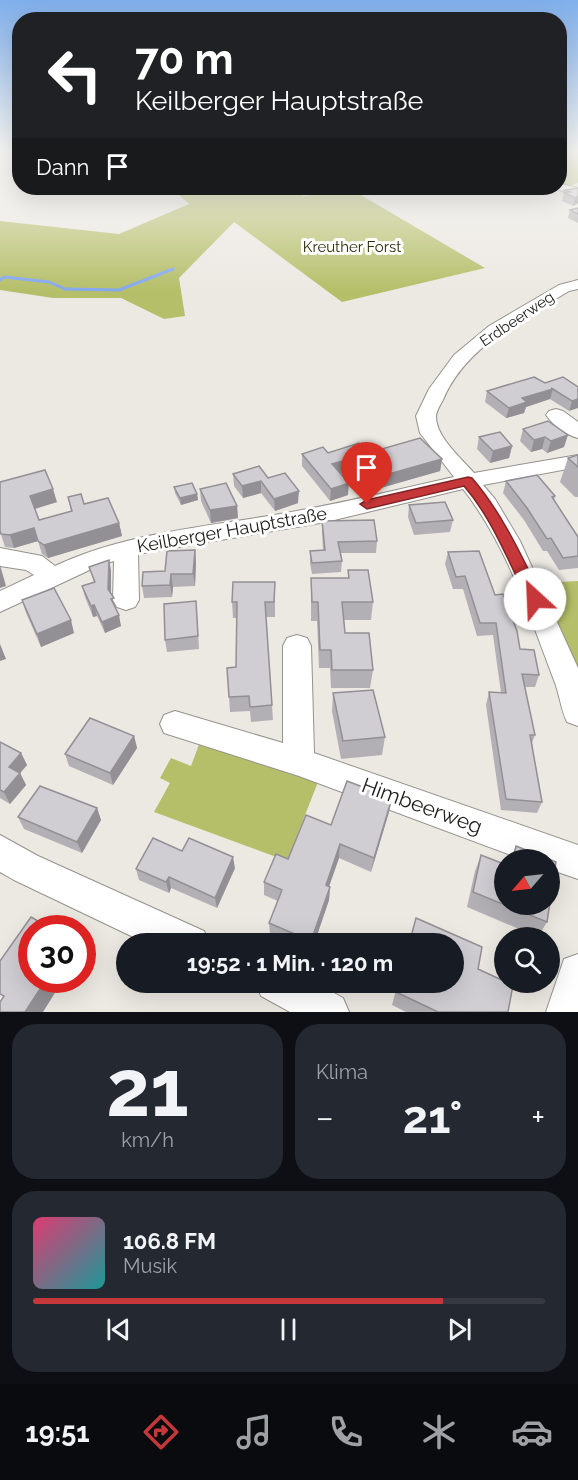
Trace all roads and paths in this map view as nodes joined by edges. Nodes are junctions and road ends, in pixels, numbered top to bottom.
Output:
1 (578, 284) edge
2 (556, 415) dead end
3 (578, 432) edge
4 (578, 461) edge
5 (468, 481) junction
6 (126, 549) junction
7 (0, 557) edge
8 (53, 577) junction
9 (126, 600) dead end
10 (0, 602) edge
11 (297, 645) dead end
12 (578, 713) edge
13 (175, 724) dead end
14 (300, 762) junction
15 (0, 852) edge
16 (578, 862) edge
17 (167, 933) edge
18 (578, 973) edge
19 (295, 993) edge
20 (329, 1012) edge
21 (566, 1012) edge

1 - 5 street, Erdbeerweg
2 - 3 street
4 - 5 street, Keilberger Hauptstraße
5 - 6 street, Keilberger Hauptstraße
5 - 12 street, Erdbeerweg
6 - 8 street, Keilberger Hauptstraße
6 - 9 street
7 - 8 street
8 - 10 street, Keilberger Hauptstraße
11 - 14 street
13 - 14 street, Himbeerweg
14 - 16 street, Himbeerweg
15 - 17 street
18 - 21 street
19 - 20 street

